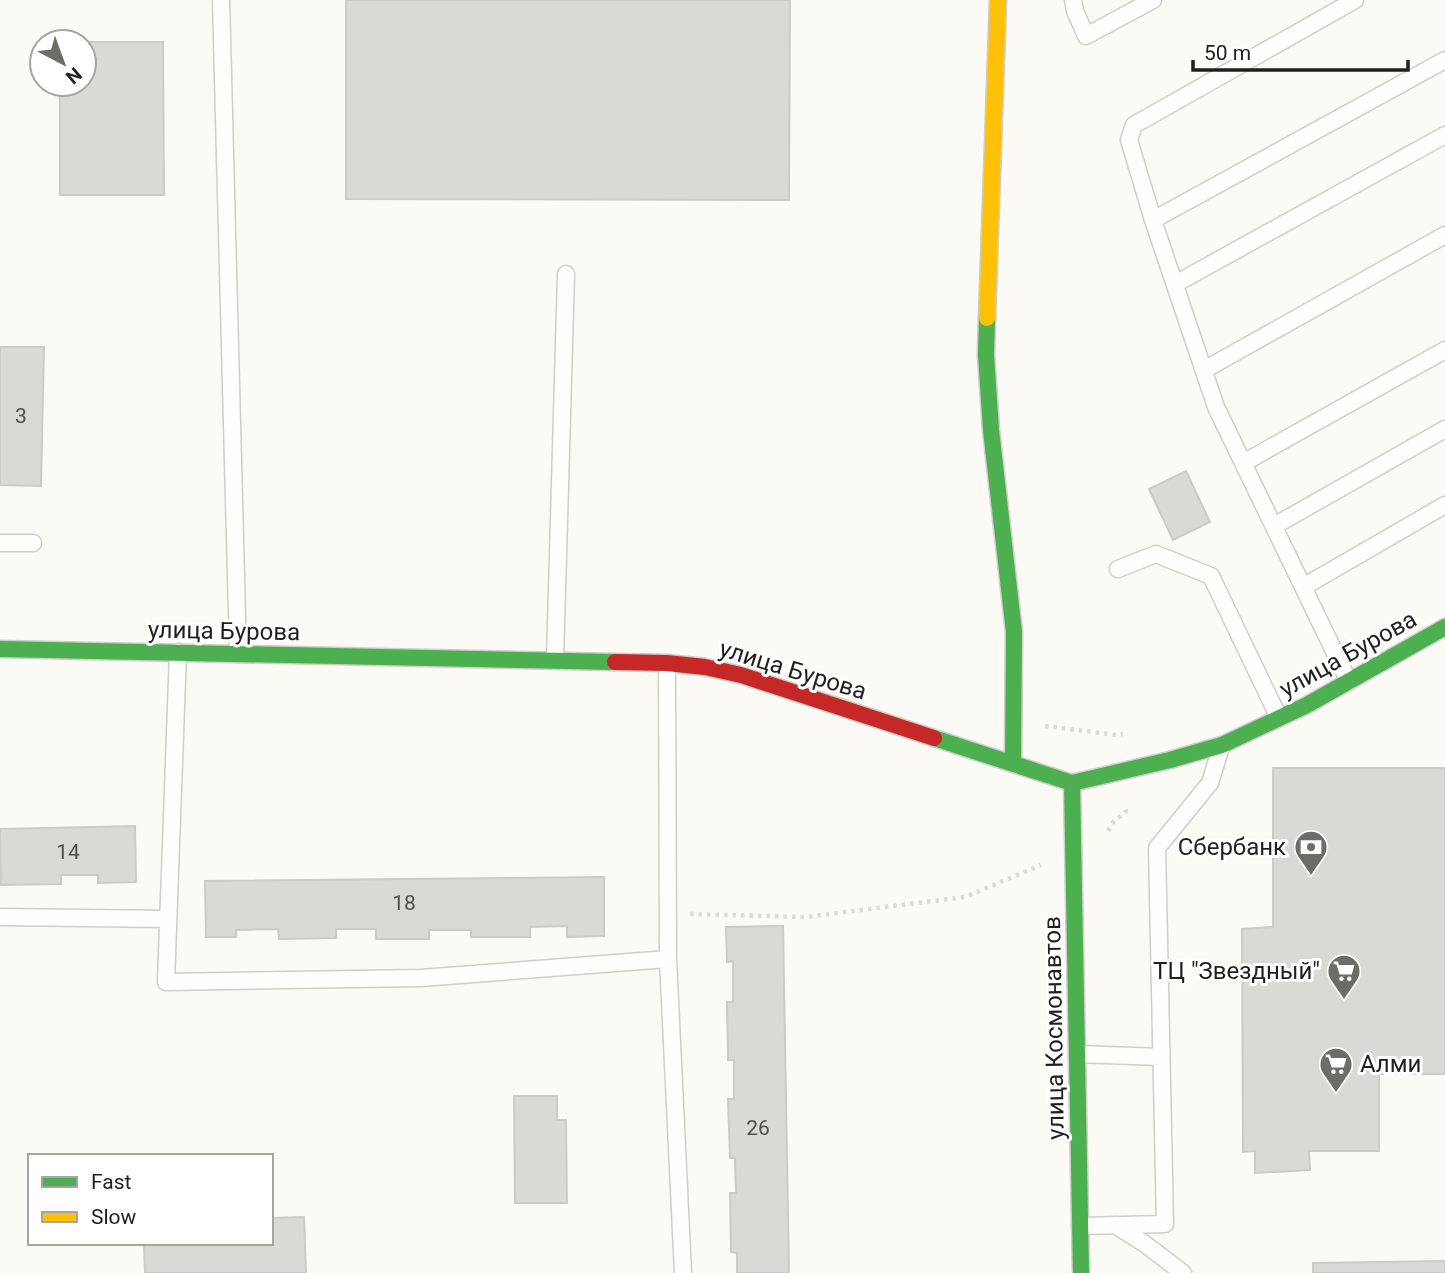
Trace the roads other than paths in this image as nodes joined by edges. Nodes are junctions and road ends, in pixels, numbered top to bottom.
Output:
1 (221, 0) edge
2 (998, 0) edge
3 (1073, 0) edge
4 (1153, 0) edge
5 (1355, 0) edge
6 (1445, 60) edge
7 (1445, 135) edge
8 (1153, 220) junction
9 (1445, 235) edge
10 (566, 274) dead end
11 (1175, 284) junction
12 (1445, 350) edge
13 (1204, 370) junction
14 (1445, 429) edge
15 (1243, 463) junction
16 (1445, 505) edge
17 (1274, 526) junction
18 (0, 542) edge
19 (33, 543) dead end
20 (1118, 569) dead end
21 (1303, 587) junction
22 (1445, 627) edge
23 (0, 649) edge
24 (178, 652) junction
25 (238, 653) junction
26 (555, 660) junction
27 (667, 663) junction
28 (1349, 682) junction
29 (1279, 718) junction
30 (1222, 744) junction
31 (1013, 764) junction
32 (1072, 783) junction
33 (0, 917) edge
34 (168, 919) junction
35 (668, 959) junction
36 (1077, 1054) junction
37 (1161, 1056) junction
38 (1115, 1225) junction
39 (1080, 1226) junction
40 (683, 1273) edge
41 (1081, 1273) edge
42 (1184, 1273) edge

1 - 25 lane
2 - 31 main road
3 - 4 lane
5 - 8 lane
6 - 8 lane
7 - 11 lane
8 - 11 lane
9 - 13 lane
10 - 26 lane
11 - 13 lane
12 - 15 lane
13 - 15 lane
14 - 17 lane
15 - 17 lane
16 - 21 lane
17 - 21 lane
18 - 19 lane
20 - 29 lane
21 - 28 lane
22 - 28 main road, улица Бурова
23 - 24 main road, улица Бурова
24 - 25 main road, улица Бурова
24 - 34 lane
25 - 26 main road, улица Бурова
26 - 27 main road, улица Бурова
27 - 31 main road, улица Бурова
27 - 35 lane
28 - 29 main road, улица Бурова
29 - 30 main road, улица Бурова
30 - 32 main road, улица Бурова
30 - 37 lane
31 - 32 main road, улица Бурова
32 - 36 main road, улица Космонавтов
33 - 34 lane
34 - 35 lane
35 - 40 lane
36 - 37 lane
36 - 39 main road, улица Космонавтов
37 - 38 lane
38 - 39 lane
38 - 42 lane
39 - 41 main road, улица Космонавтов

